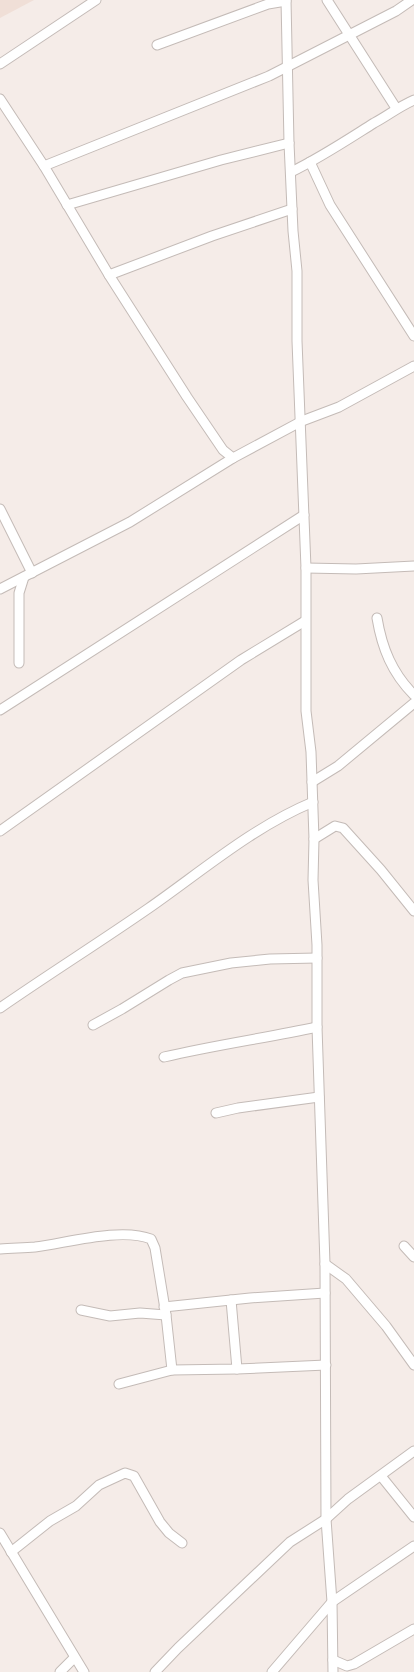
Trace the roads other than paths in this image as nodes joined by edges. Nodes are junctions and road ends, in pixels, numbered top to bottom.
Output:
1 (96, 0) edge
2 (286, 0) edge
3 (327, 0) edge
4 (412, 1) edge
5 (349, 34) junction
6 (157, 45) dead end
7 (0, 64) edge
8 (287, 66) junction
9 (0, 99) edge
10 (414, 100) edge
11 (396, 108) junction
12 (289, 143) junction
13 (310, 162) junction
14 (44, 166) junction
15 (291, 172) junction
16 (66, 205) junction
17 (292, 209) junction
18 (110, 275) junction
19 (414, 336) edge
20 (414, 366) edge
21 (302, 422) junction
22 (233, 458) junction
23 (0, 508) edge
24 (304, 515) junction
25 (414, 566) edge
26 (306, 568) junction
27 (28, 575) junction
28 (0, 589) edge
29 (377, 618) dead end
30 (305, 621) junction
31 (19, 663) dead end
32 (414, 695) edge
33 (414, 703) edge
34 (0, 710) edge
35 (312, 782) junction
36 (313, 802) junction
37 (0, 831) edge
38 (314, 839) junction
39 (414, 911) edge
40 (317, 958) junction
41 (0, 1008) edge
42 (93, 1025) dead end
43 (317, 1027) junction
44 (164, 1057) dead end
45 (319, 1097) junction
46 (216, 1113) dead end
47 (404, 1246) dead end
48 (0, 1249) edge
49 (414, 1257) edge
50 (325, 1264) junction
51 (326, 1293) junction
52 (231, 1300) junction
53 (81, 1310) dead end
54 (165, 1311) junction
55 (326, 1365) junction
56 (414, 1365) edge
57 (237, 1369) junction
58 (172, 1370) junction
59 (119, 1384) dead end
60 (414, 1451) edge
61 (381, 1476) junction
62 (414, 1517) edge
63 (326, 1519) junction
64 (0, 1533) edge
65 (182, 1543) dead end
66 (414, 1546) edge
67 (11, 1552) junction
68 (332, 1602) junction
69 (414, 1629) edge
70 (74, 1658) junction
71 (333, 1660) junction
72 (159, 1670) edge
73 (60, 1672) edge
74 (84, 1672) edge
75 (272, 1672) edge
76 (333, 1672) edge

1 - 7 street
2 - 6 street
2 - 8 street
3 - 5 street
4 - 5 street
5 - 8 street
5 - 11 street
8 - 12 street
8 - 14 street
9 - 14 street
10 - 11 street
11 - 13 street
12 - 15 street
12 - 16 street
13 - 15 street
13 - 19 street
14 - 16 street
15 - 17 street
16 - 18 street
17 - 18 street
17 - 21 street
18 - 22 street
20 - 21 street
21 - 22 street
21 - 24 street
22 - 27 street
23 - 27 street
24 - 26 street
24 - 34 street
25 - 26 street
26 - 30 street
27 - 28 street
27 - 31 street
29 - 32 street
30 - 35 street
30 - 37 street
33 - 35 street
35 - 36 street
36 - 38 street
36 - 41 street
38 - 39 street
38 - 40 street
40 - 42 street
40 - 43 street
43 - 44 street
43 - 45 street
45 - 46 street
45 - 50 street
47 - 49 street
48 - 54 street
50 - 51 street
50 - 56 street
51 - 52 street
51 - 55 street
52 - 54 street
52 - 57 street
53 - 54 street
54 - 58 street
55 - 57 street
55 - 63 street
57 - 58 street
58 - 59 street
60 - 61 street
61 - 62 street
61 - 63 street
63 - 68 street
63 - 72 street
64 - 67 street
65 - 67 street
66 - 68 street
67 - 70 street
68 - 71 street
68 - 75 street
69 - 71 street
70 - 73 street
70 - 74 street
71 - 76 street

